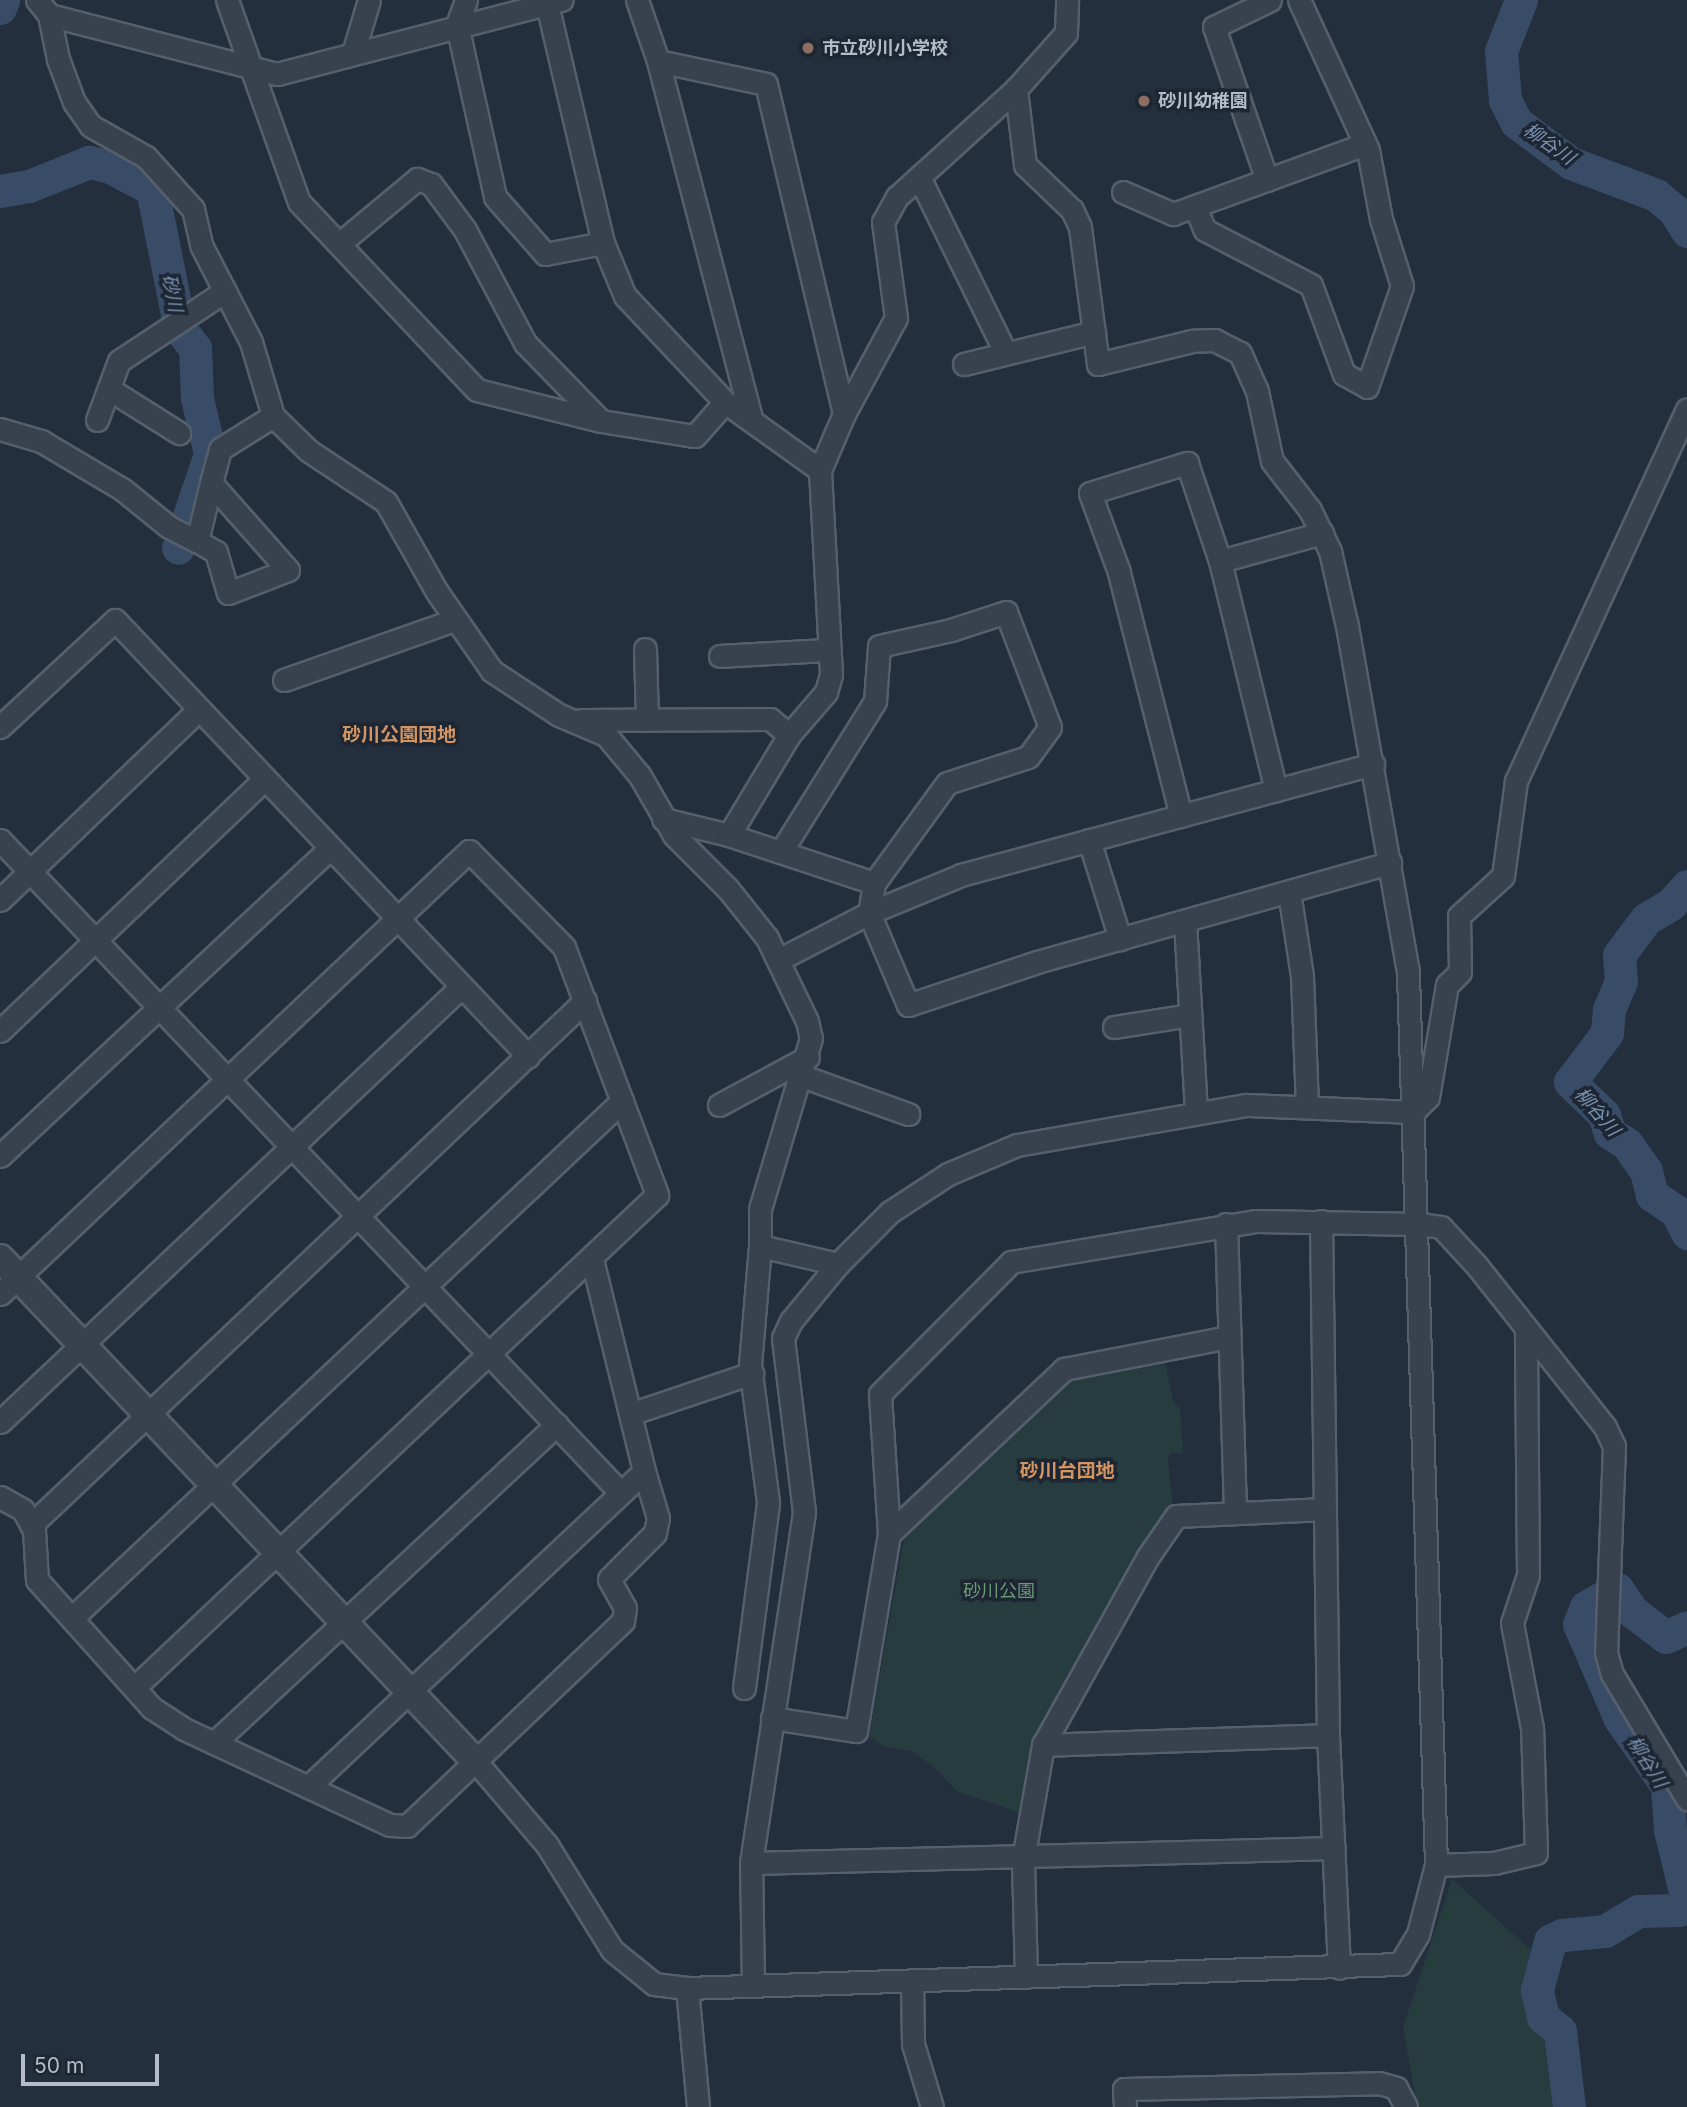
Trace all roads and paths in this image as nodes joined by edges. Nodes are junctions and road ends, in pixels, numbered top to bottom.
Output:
1 (228, 0) edge
2 (369, 0) edge
3 (466, 0) edge
4 (637, 0) edge
5 (1067, 0) edge
6 (1269, 0) edge
7 (1298, 0) edge
8 (558, 1) edge
9 (43, 7) edge
10 (457, 24) junction
11 (353, 53) junction
12 (658, 61) junction
13 (251, 68) junction
14 (1016, 89) junction
15 (1365, 144) junction
16 (919, 177) junction
17 (1267, 180) junction
18 (1123, 192) dead end
19 (1195, 207) junction
20 (603, 243) junction
21 (339, 244) junction
22 (225, 291) junction
23 (1094, 332) junction
24 (1005, 352) junction
25 (964, 365) dead end
26 (108, 389) junction
27 (725, 402) junction
28 (1687, 410) edge
29 (844, 414) junction
30 (273, 416) junction
31 (751, 418) junction
32 (97, 420) dead end
33 (601, 421) junction
34 (0, 429) edge
35 (178, 433) dead end
36 (820, 470) junction
37 (211, 483) junction
38 (1322, 533) junction
39 (197, 541) junction
40 (1220, 561) junction
41 (454, 620) junction
42 (645, 649) dead end
43 (829, 650) junction
44 (720, 656) dead end
45 (284, 680) dead end
46 (198, 710) junction
47 (575, 720) junction
48 (647, 720) junction
49 (0, 727) edge
50 (789, 735) junction
51 (1373, 764) junction
52 (264, 780) junction
53 (1276, 790) junction
54 (1181, 816) junction
55 (663, 818) junction
56 (729, 835) junction
57 (0, 840) edge
58 (1089, 840) junction
59 (329, 849) junction
60 (782, 850) junction
61 (1390, 863) junction
62 (30, 871) junction
63 (874, 883) junction
64 (1289, 892) junction
65 (0, 900) edge
66 (869, 913) junction
67 (395, 919) junction
68 (1185, 922) junction
69 (1120, 939) junction
70 (94, 943) junction
71 (780, 959) junction
72 (461, 986) junction
73 (584, 1002) junction
74 (159, 1009) junction
75 (1190, 1015) junction
76 (1114, 1027) dead end
77 (0, 1031) edge
78 (528, 1056) junction
79 (805, 1067) junction
80 (226, 1076) junction
81 (622, 1101) junction
82 (719, 1105) dead end
83 (1307, 1107) junction
84 (1196, 1112) junction
85 (1413, 1112) junction
86 (908, 1114) dead end
87 (292, 1145) junction
88 (0, 1156) edge
89 (359, 1217) junction
90 (1321, 1221) junction
91 (1226, 1224) junction
92 (1418, 1224) junction
93 (760, 1246) junction
94 (0, 1258) edge
95 (592, 1260) junction
96 (838, 1264) junction
97 (9, 1285) edge
98 (423, 1286) junction
99 (1526, 1330) junction
100 (1228, 1337) junction
101 (81, 1343) junction
102 (486, 1354) junction
103 (752, 1373) junction
104 (148, 1414) junction
105 (630, 1414) junction
106 (0, 1422) edge
107 (557, 1424) junction
108 (644, 1471) junction
109 (212, 1483) junction
110 (620, 1492) junction
111 (0, 1497) edge
112 (1325, 1509) junction
113 (1235, 1512) junction
114 (31, 1525) junction
115 (889, 1534) junction
116 (278, 1552) junction
117 (72, 1618) junction
118 (345, 1623) junction
119 (136, 1686) junction
120 (744, 1688) dead end
121 (410, 1692) junction
122 (772, 1718) junction
123 (1328, 1735) junction
124 (214, 1743) junction
125 (1043, 1745) junction
126 (477, 1763) junction
127 (308, 1787) junction
128 (1687, 1799) edge
129 (1334, 1848) junction
130 (1023, 1859) junction
131 (751, 1863) junction
132 (1436, 1865) junction
133 (1339, 1968) junction
134 (1026, 1977) junction
135 (912, 1980) junction
136 (753, 1985) junction
137 (687, 1988) junction
138 (698, 2107) edge
139 (932, 2107) edge
140 (1125, 2107) edge
141 (1406, 2107) edge

1 - 13 street
2 - 11 street
3 - 10 street
4 - 12 street
5 - 14 street
6 - 17 street
7 - 15 street
8 - 10 street
8 - 20 street
9 - 13 street
9 - 22 street
10 - 11 street
10 - 20 street
11 - 13 street
12 - 29 street
12 - 31 street
13 - 21 street
14 - 16 street
14 - 23 street
15 - 17 street
15 - 19 street
16 - 24 street
16 - 29 street
17 - 19 street
18 - 19 street
20 - 27 street
21 - 33 street
21 - 33 street
22 - 26 street
22 - 30 street
23 - 24 street
23 - 38 street
24 - 25 street
26 - 32 street
26 - 35 street
27 - 31 street
27 - 33 street
28 - 85 street
29 - 36 street
30 - 37 street
30 - 41 street
31 - 36 street
34 - 39 street
36 - 43 street
37 - 39 street
37 - 39 street
38 - 40 street
38 - 51 street
40 - 53 street
40 - 54 street
41 - 45 street
41 - 47 street
42 - 48 street
43 - 44 street
43 - 50 street
46 - 49 street
46 - 52 street
46 - 62 street
47 - 48 street
47 - 55 street
48 - 50 street
50 - 56 street
51 - 53 street
51 - 61 street
52 - 59 street
52 - 70 street
53 - 54 street
54 - 58 street
55 - 56 street
55 - 71 street
56 - 60 street
57 - 62 street
58 - 66 street
58 - 69 street
59 - 67 street
59 - 74 street
60 - 63 street
60 - 63 street
61 - 64 street
61 - 85 street
62 - 65 street
62 - 70 street
63 - 66 street
64 - 68 street
64 - 83 street
66 - 69 street
66 - 71 street
67 - 72 street
67 - 73 street
67 - 80 street
68 - 69 street
68 - 75 street
70 - 74 street
70 - 77 street
71 - 79 street
72 - 78 street
72 - 87 street
73 - 78 street
73 - 81 street
74 - 80 street
74 - 88 street
75 - 76 street
75 - 84 street
78 - 89 street
79 - 82 street
79 - 86 street
79 - 93 street
80 - 87 street
80 - 97 street
81 - 95 street
81 - 98 street
83 - 84 street
83 - 85 street
84 - 96 street
85 - 92 street
87 - 89 street
87 - 101 street
89 - 98 street
89 - 104 street
90 - 91 street
90 - 92 street
90 - 112 street
91 - 100 street
91 - 115 street
92 - 99 street
92 - 132 street
93 - 96 street
93 - 103 street
94 - 97 street
95 - 102 street
95 - 105 street
96 - 122 street
97 - 101 street
98 - 102 street
98 - 109 street
99 - 128 street
99 - 132 street
100 - 113 street
100 - 115 street
101 - 104 street
101 - 106 street
102 - 107 street
102 - 116 street
103 - 105 street
103 - 120 street
104 - 109 street
104 - 114 street
105 - 108 street
107 - 110 street
107 - 118 street
108 - 110 street
108 - 126 street
109 - 116 street
109 - 117 street
110 - 121 street
111 - 114 street
112 - 113 street
112 - 123 street
113 - 125 street
114 - 117 street
115 - 122 street
116 - 118 street
116 - 119 street
117 - 119 street
118 - 121 street
118 - 124 street
119 - 124 street
121 - 126 street
121 - 127 street
122 - 131 street
123 - 125 street
123 - 129 street
124 - 127 street
125 - 130 street
126 - 127 street
126 - 137 street
129 - 130 street
129 - 133 street
130 - 131 street
130 - 134 street
131 - 136 street
132 - 133 street
133 - 134 street
134 - 135 street
135 - 136 street
135 - 139 street
136 - 137 street
137 - 138 street
140 - 141 street

